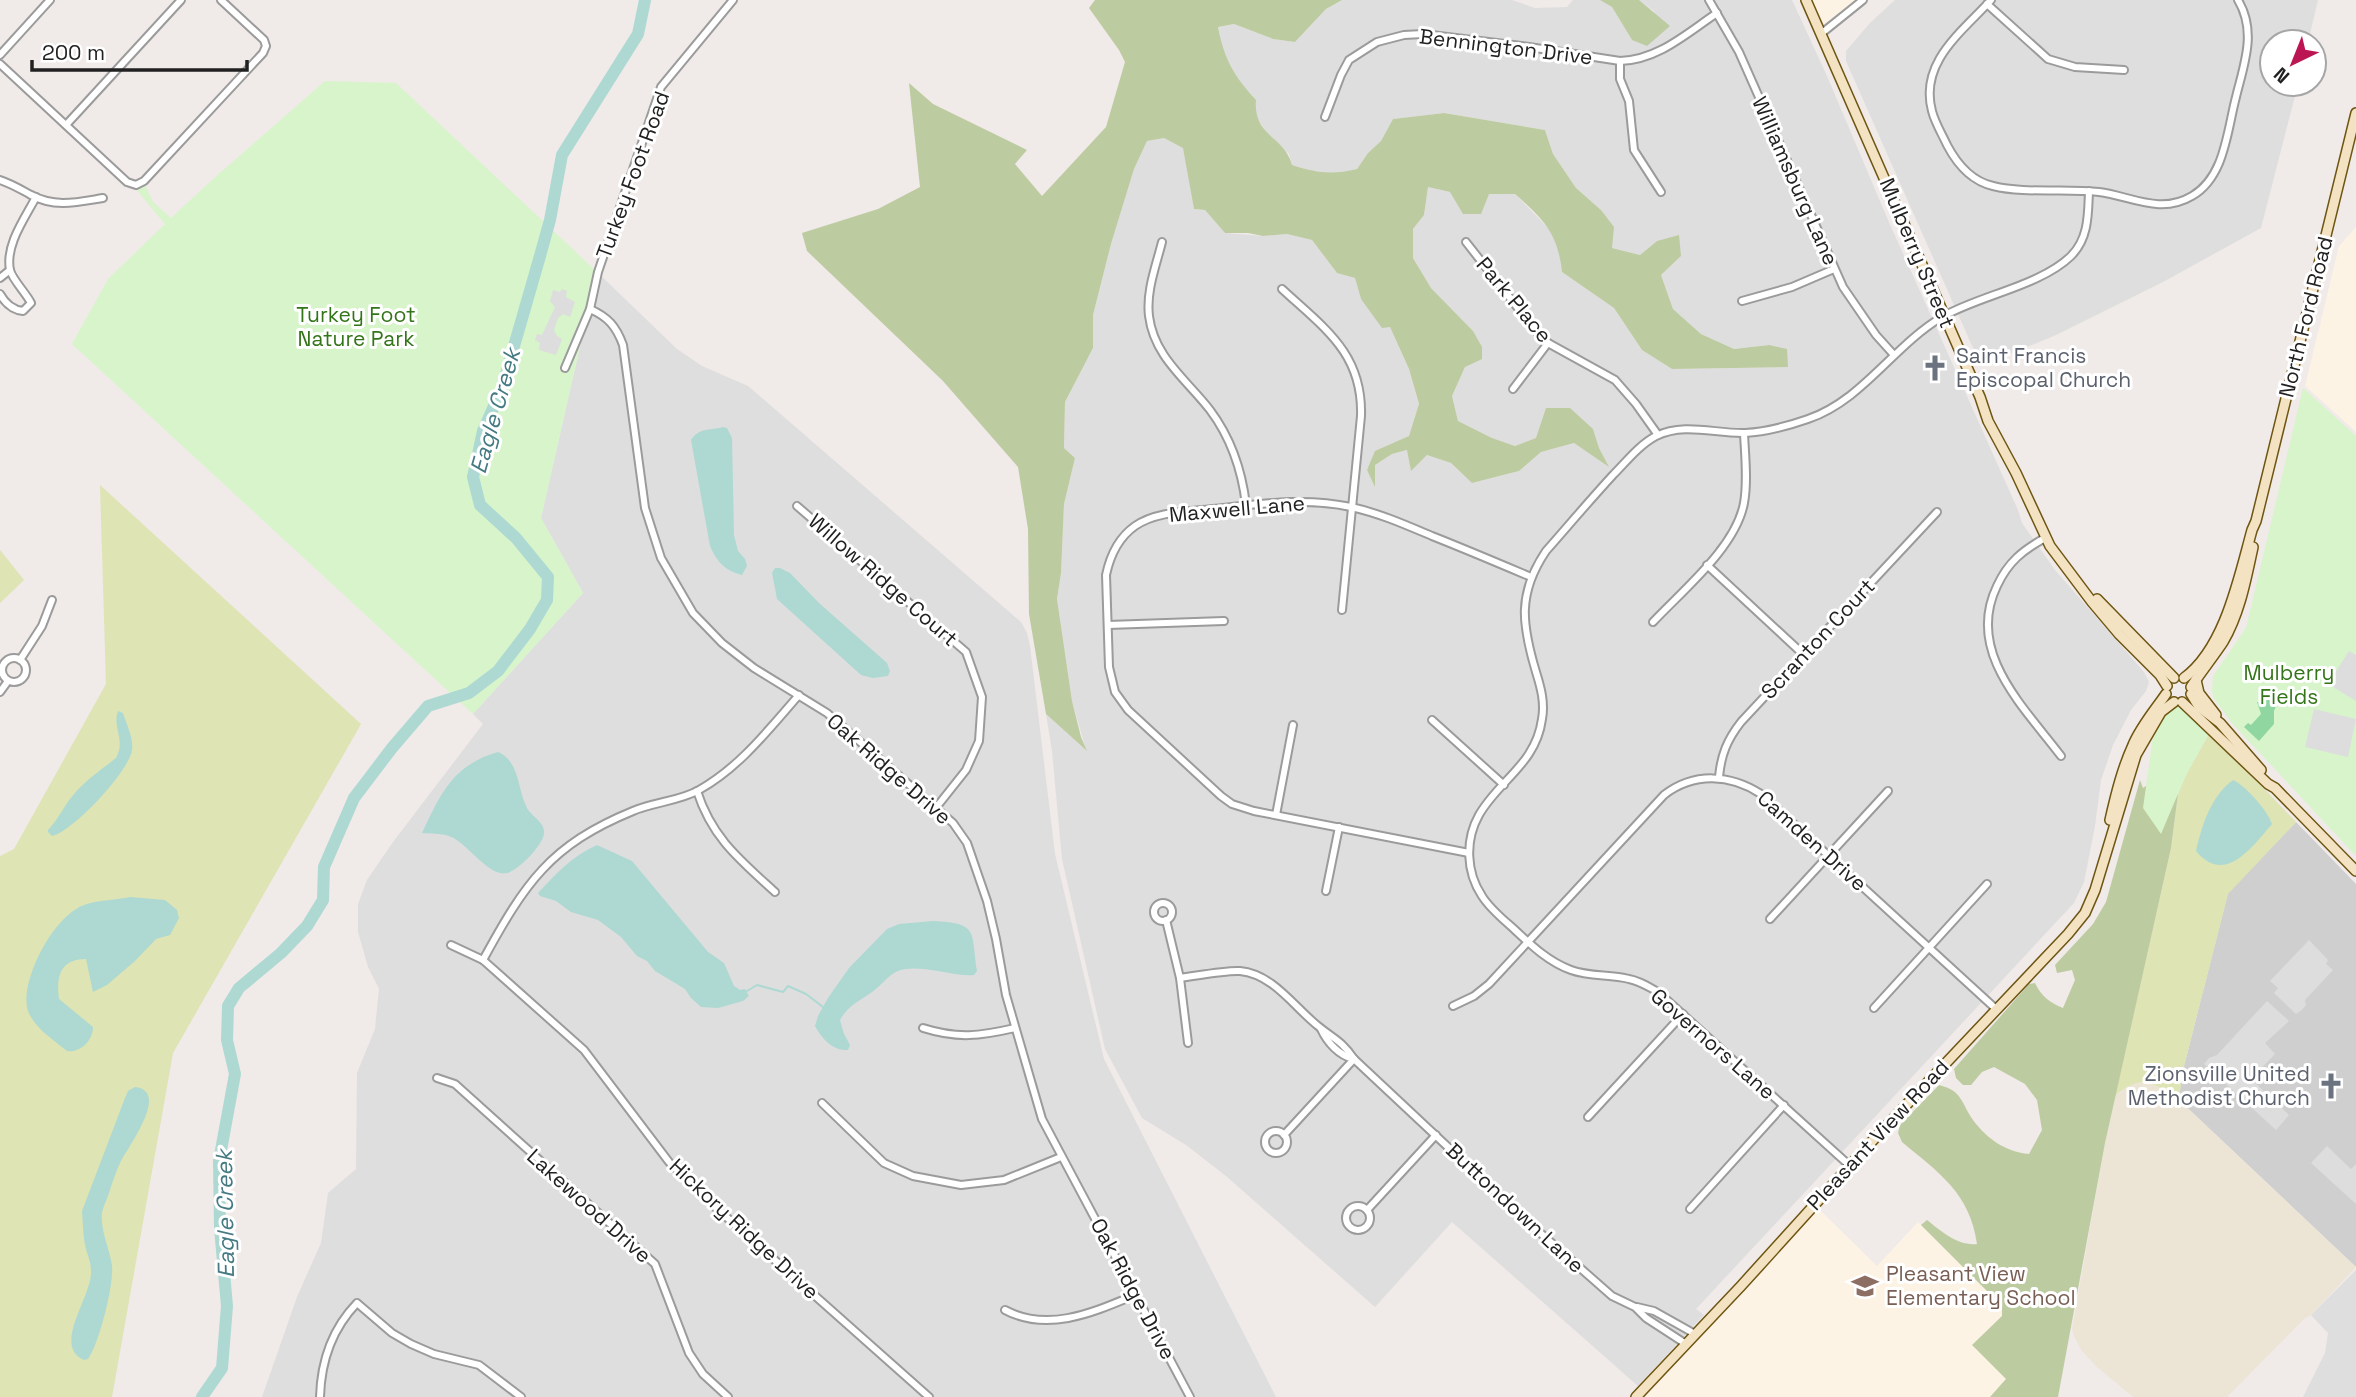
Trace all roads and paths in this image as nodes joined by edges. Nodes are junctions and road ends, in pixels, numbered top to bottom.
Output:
1 (50, 0) edge
2 (181, 0) edge
3 (221, 0) edge
4 (733, 0) edge
5 (1709, 0) edge
6 (1806, 0) edge
7 (1863, 0) edge
8 (2238, 0) edge
9 (1989, 2) edge
10 (1717, 13) junction
11 (1822, 33) junction
12 (0, 55) edge
13 (1620, 61) junction
14 (0, 64) edge
15 (2124, 70) dead end
16 (2356, 113) edge
17 (1325, 117) dead end
18 (66, 125) junction
19 (0, 180) edge
20 (2089, 191) junction
21 (1661, 192) dead end
22 (36, 197) junction
23 (103, 198) dead end
24 (1162, 242) dead end
25 (1466, 242) dead end
26 (1834, 269) junction
27 (10, 270) junction
28 (0, 278) edge
29 (1282, 289) dead end
30 (0, 294) edge
31 (1742, 301) dead end
32 (590, 309) junction
33 (1944, 316) junction
34 (1548, 343) junction
35 (1894, 355) junction
36 (565, 368) dead end
37 (1513, 389) dead end
38 (1744, 433) junction
39 (1658, 435) junction
40 (1247, 505) junction
41 (797, 506) dead end
42 (1351, 507) junction
43 (1937, 512) dead end
44 (2256, 521) junction
45 (2045, 538) junction
46 (1707, 565) junction
47 (2072, 576) junction
48 (1531, 577) junction
49 (52, 600) dead end
50 (1342, 610) dead end
51 (1224, 621) dead end
52 (1653, 622) dead end
53 (1108, 625) junction
54 (1804, 655) junction
55 (20, 660) junction
56 (2179, 678) junction
57 (8, 681) junction
58 (2192, 687) junction
59 (2166, 690) junction
60 (0, 692) edge
61 (799, 695) junction
62 (2178, 702) junction
63 (1432, 720) dead end
64 (2220, 723) junction
65 (1293, 725) dead end
66 (2061, 756) dead end
67 (1719, 777) junction
68 (1504, 785) junction
69 (2275, 788) junction
70 (697, 791) junction
71 (1888, 791) dead end
72 (936, 808) junction
73 (1276, 815) junction
74 (1339, 827) junction
75 (1469, 853) junction
76 (1829, 856) junction
77 (2102, 863) junction
78 (2356, 871) edge
79 (1987, 884) dead end
80 (1326, 891) dead end
81 (775, 892) dead end
82 (1770, 919) dead end
83 (1167, 920) dead end
84 (1528, 942) junction
85 (451, 945) dead end
86 (1930, 948) junction
87 (483, 960) junction
88 (1180, 978) junction
89 (1453, 1006) dead end
90 (1874, 1009) dead end
91 (1996, 1009) junction
92 (1684, 1014) junction
93 (923, 1028) dead end
94 (1015, 1028) junction
95 (1188, 1043) dead end
96 (1354, 1059) junction
97 (437, 1078) dead end
98 (822, 1103) dead end
99 (1784, 1105) junction
100 (1588, 1117) dead end
101 (1284, 1135) dead end
102 (1436, 1135) junction
103 (1061, 1157) junction
104 (1849, 1165) junction
105 (1690, 1209) dead end
106 (1367, 1210) dead end
107 (1135, 1295) junction
108 (1635, 1307) junction
109 (1005, 1310) dead end
110 (1695, 1334) junction
111 (1686, 1344) junction
112 (320, 1397) edge
113 (521, 1397) edge
114 (728, 1397) edge
115 (929, 1397) edge
116 (1190, 1397) edge
117 (1636, 1397) edge

1 - 12 street
2 - 18 street
3 - 18 street
4 - 32 street, Turkey Foot Road
5 - 10 street, Williamsburg Lane
6 - 11 main road, Mulberry Street
7 - 11 street
8 - 20 street
9 - 15 street
9 - 20 street
10 - 13 street, Bennington Drive
10 - 26 street, Williamsburg Lane
11 - 33 main road, Mulberry Street
13 - 17 street, Bennington Drive
13 - 21 street
14 - 18 street
16 - 44 main road, North Ford Road
19 - 22 street
20 - 33 street, Governors Lane
22 - 23 street
22 - 27 street
24 - 40 street
25 - 34 street, Park Place
26 - 31 street
26 - 35 street, Williamsburg Lane
27 - 28 street
27 - 30 street
29 - 42 street
32 - 36 street, Turkey Foot Road
32 - 61 street, Oak Ridge Drive
33 - 35 street, Governors Lane
33 - 45 main road, Mulberry Street
34 - 37 street
34 - 39 street, Park Place
35 - 38 street, Governors Lane
38 - 39 street, Governors Lane
38 - 46 street
39 - 48 street, Governors Lane
40 - 42 street, Maxwell Lane
40 - 53 street, Maxwell Lane
41 - 72 street, Willow Ridge Court
42 - 48 street, Maxwell Lane
42 - 50 street
43 - 54 street, Scranton Court
44 - 56 main road, North Ford Road
44 - 58 main road, North Ford Road
45 - 47 main road, Mulberry Street
45 - 66 street
46 - 52 street
46 - 54 street
47 - 56 main road, Mulberry Street
47 - 59 main road, Mulberry Street
48 - 68 street, Governors Lane
49 - 55 street
51 - 53 street
53 - 73 street, Maxwell Lane
54 - 67 street, Scranton Court
55 - 57 street
55 - 57 street
56 - 58 main road, Mulberry Street
56 - 59 main road, North Ford Road
57 - 60 street
58 - 62 main road, North Ford Road
58 - 64 main road
58 - 64 main road
59 - 62 main road, Mulberry Street
59 - 77 main road, Pleasant View Road
61 - 70 street
61 - 72 street, Oak Ridge Drive
62 - 69 main road, Mulberry Street
62 - 77 main road, Pleasant View Road
63 - 68 street
64 - 69 main road
65 - 73 street
67 - 76 street, Camden Drive
67 - 84 street
68 - 75 street, Governors Lane
69 - 78 main road
70 - 81 street
70 - 87 street
71 - 76 street
72 - 94 street, Oak Ridge Drive
73 - 74 street, Maxwell Lane
74 - 75 street, Maxwell Lane
74 - 80 street
75 - 84 street, Governors Lane
76 - 82 street
76 - 86 street, Camden Drive
77 - 91 main road, Pleasant View Road
79 - 86 street
83 - 88 street
84 - 89 street
84 - 92 street, Governors Lane
85 - 87 street, Hickory Ridge Drive
86 - 90 street
86 - 91 street, Camden Drive
87 - 115 street, Hickory Ridge Drive
88 - 95 street
88 - 96 street, Buttondown Lane
91 - 104 main road, Pleasant View Road
92 - 99 street, Governors Lane
92 - 100 street
93 - 94 street
94 - 103 street, Oak Ridge Drive
96 - 101 street
96 - 102 street, Buttondown Lane
97 - 114 street, Lakewood Drive
98 - 103 street
99 - 104 street, Governors Lane
99 - 105 street
102 - 106 street
102 - 108 street, Buttondown Lane
103 - 107 street, Oak Ridge Drive
104 - 110 main road, Pleasant View Road
107 - 109 street
107 - 116 street, Oak Ridge Drive
108 - 110 street
108 - 111 street, Buttondown Lane
110 - 111 main road, Pleasant View Road
111 - 117 main road, Pleasant View Road
112 - 113 street

